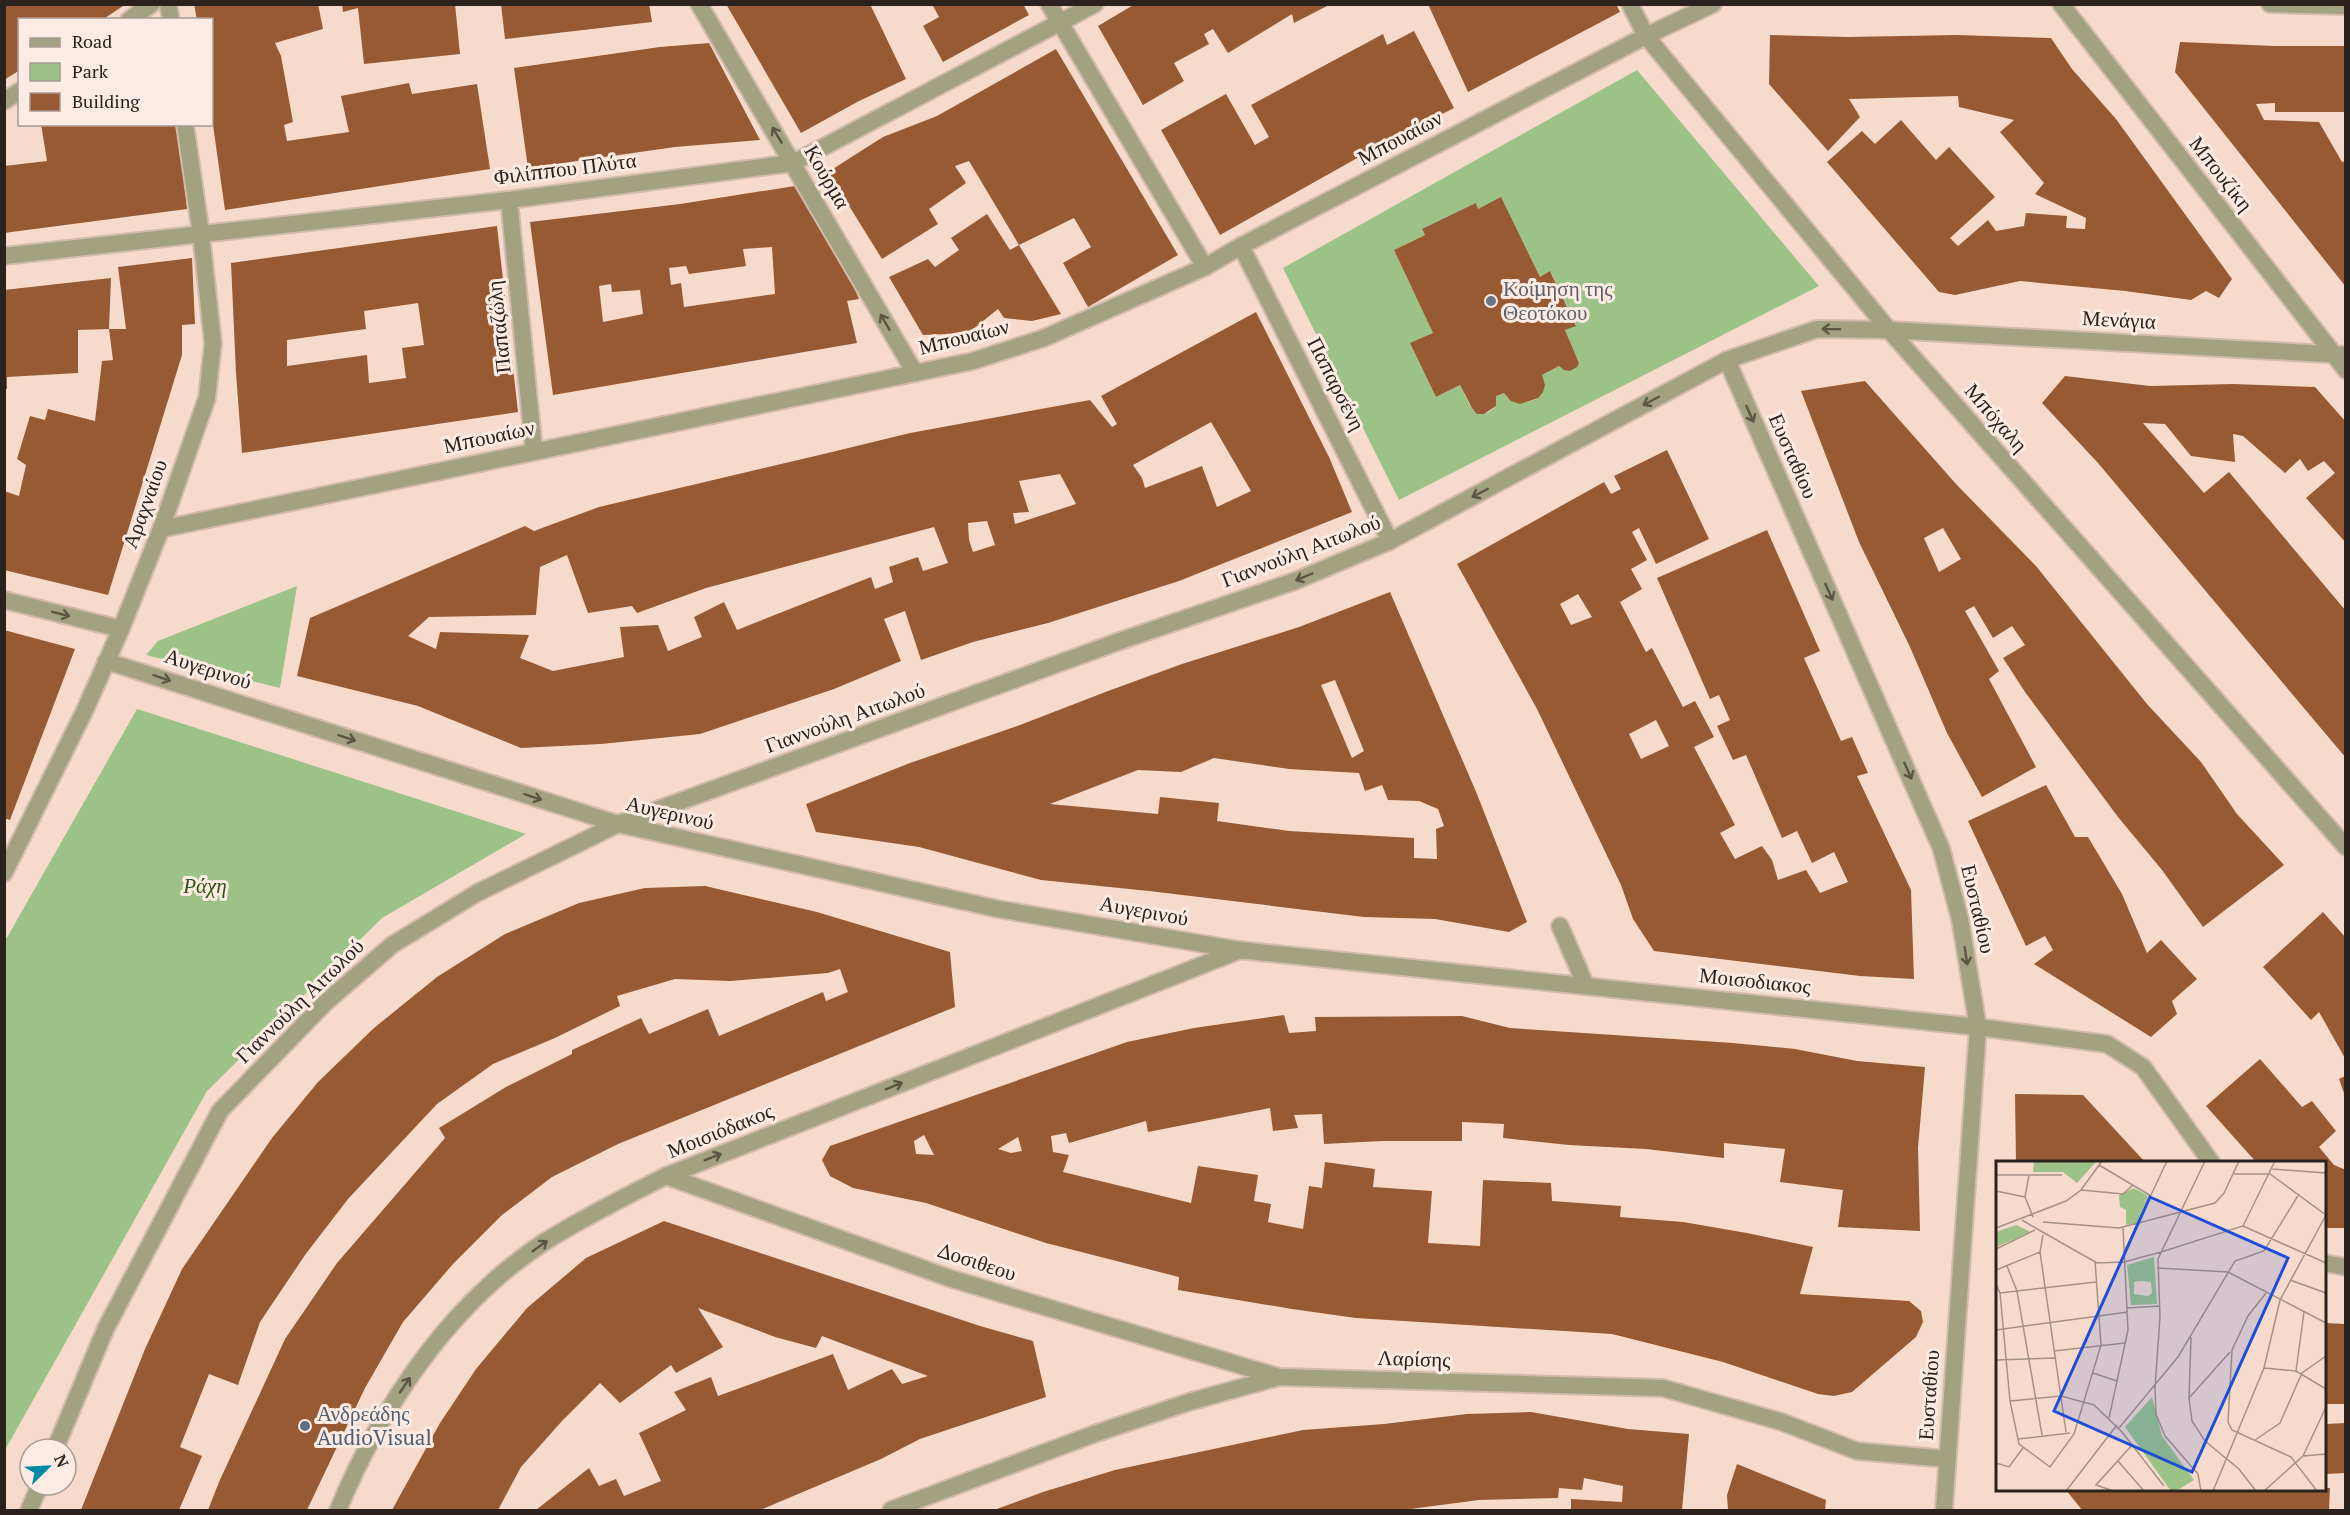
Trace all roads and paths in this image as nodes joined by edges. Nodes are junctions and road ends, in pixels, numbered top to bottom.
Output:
1 (153, 4) edge
2 (699, 4) edge
3 (1049, 4) edge
4 (1095, 4) edge
5 (1630, 4) edge
6 (1713, 4) edge
7 (2061, 4) edge
8 (2270, 4) edge
9 (2346, 6) edge
10 (132, 18) edge
11 (1061, 24) junction
12 (1646, 36) junction
13 (18, 92) edge
14 (4, 101) edge
15 (185, 126) edge
16 (793, 163) junction
17 (509, 200) junction
18 (201, 234) junction
19 (1241, 246) junction
20 (4, 256) edge
21 (1205, 267) junction
22 (1889, 330) junction
23 (2339, 355) edge
24 (1727, 360) junction
25 (2346, 370) edge
26 (915, 373) junction
27 (534, 451) junction
28 (161, 529) junction
29 (1390, 541) junction
30 (4, 600) edge
31 (121, 629) junction
32 (106, 661) junction
33 (618, 824) junction
34 (2346, 847) edge
35 (11, 848) edge
36 (4, 873) edge
37 (1560, 926) dead end
38 (1239, 950) junction
39 (1586, 986) junction
40 (1978, 1027) junction
41 (2210, 1161) edge
42 (666, 1176) junction
43 (2326, 1263) edge
44 (2346, 1267) edge
45 (1279, 1377) junction
46 (60, 1437) edge
47 (1947, 1459) junction
48 (338, 1510) edge
49 (891, 1510) edge
50 (1944, 1510) edge

1 - 10 street
16 -> 2 street, Κούρμα
3 - 11 street
4 - 11 street, Φιλίππου Πλύτα
5 - 12 street, Μπόχαλη
6 - 12 street, Μπουαίων
7 - 23 street, Μπουζίκη
8 - 9 street
11 - 16 street, Φιλίππου Πλύτα
11 - 21 street
12 - 19 street, Μπουαίων
12 - 22 street, Μπόχαλη
13 - 14 street
15 - 18 street, Αραχναίου
16 - 17 street, Φιλίππου Πλύτα
26 -> 16 street, Κούρμα
17 - 18 street, Φιλίππου Πλύτα
17 - 27 street, Παπαζώλη
18 - 20 street, Φιλίππου Πλύτα
18 - 28 street, Αραχναίου
19 - 21 street, Μπουαίων
19 - 29 street, Παπαρσένη
21 - 26 street, Μπουαίων
22 - 23 street, Μενάγια
22 -> 24 street, Γιαννούλη Αιτωλού
22 - 34 street, Μπόχαλη
23 - 25 street, Μπουζίκη
24 -> 29 street, Γιαννούλη Αιτωλού
24 -> 40 street, Ευσταθίου
26 - 27 street, Μπουαίων
27 - 28 street, Μπουαίων
28 - 31 street, Αραχναίου
29 -> 33 street, Γιαννούλη Αιτωλού
30 -> 31 street
31 - 32 street, Αραχναίου
32 -> 33 street, Αυγερινού
32 - 35 street, Αραχναίου
33 - 38 street, Αυγερινού
33 - 46 street, Γιαννούλη Αιτωλού
35 - 36 street, Αραχναίου
37 - 39 street
38 - 39 street, Μοισοδιακος
42 -> 38 street, Μοισιόδακος
39 - 40 street, Μοισοδιακος
40 - 41 street, Μοισοδιακος
40 - 47 street, Ευσταθίου
42 - 45 street, Δοσιθεου
48 -> 42 street, Μοισιόδακος
43 - 44 street
45 - 47 street, Λαρίσης
45 - 49 street, Λαρίσης
47 - 50 street, Ευσταθίου

